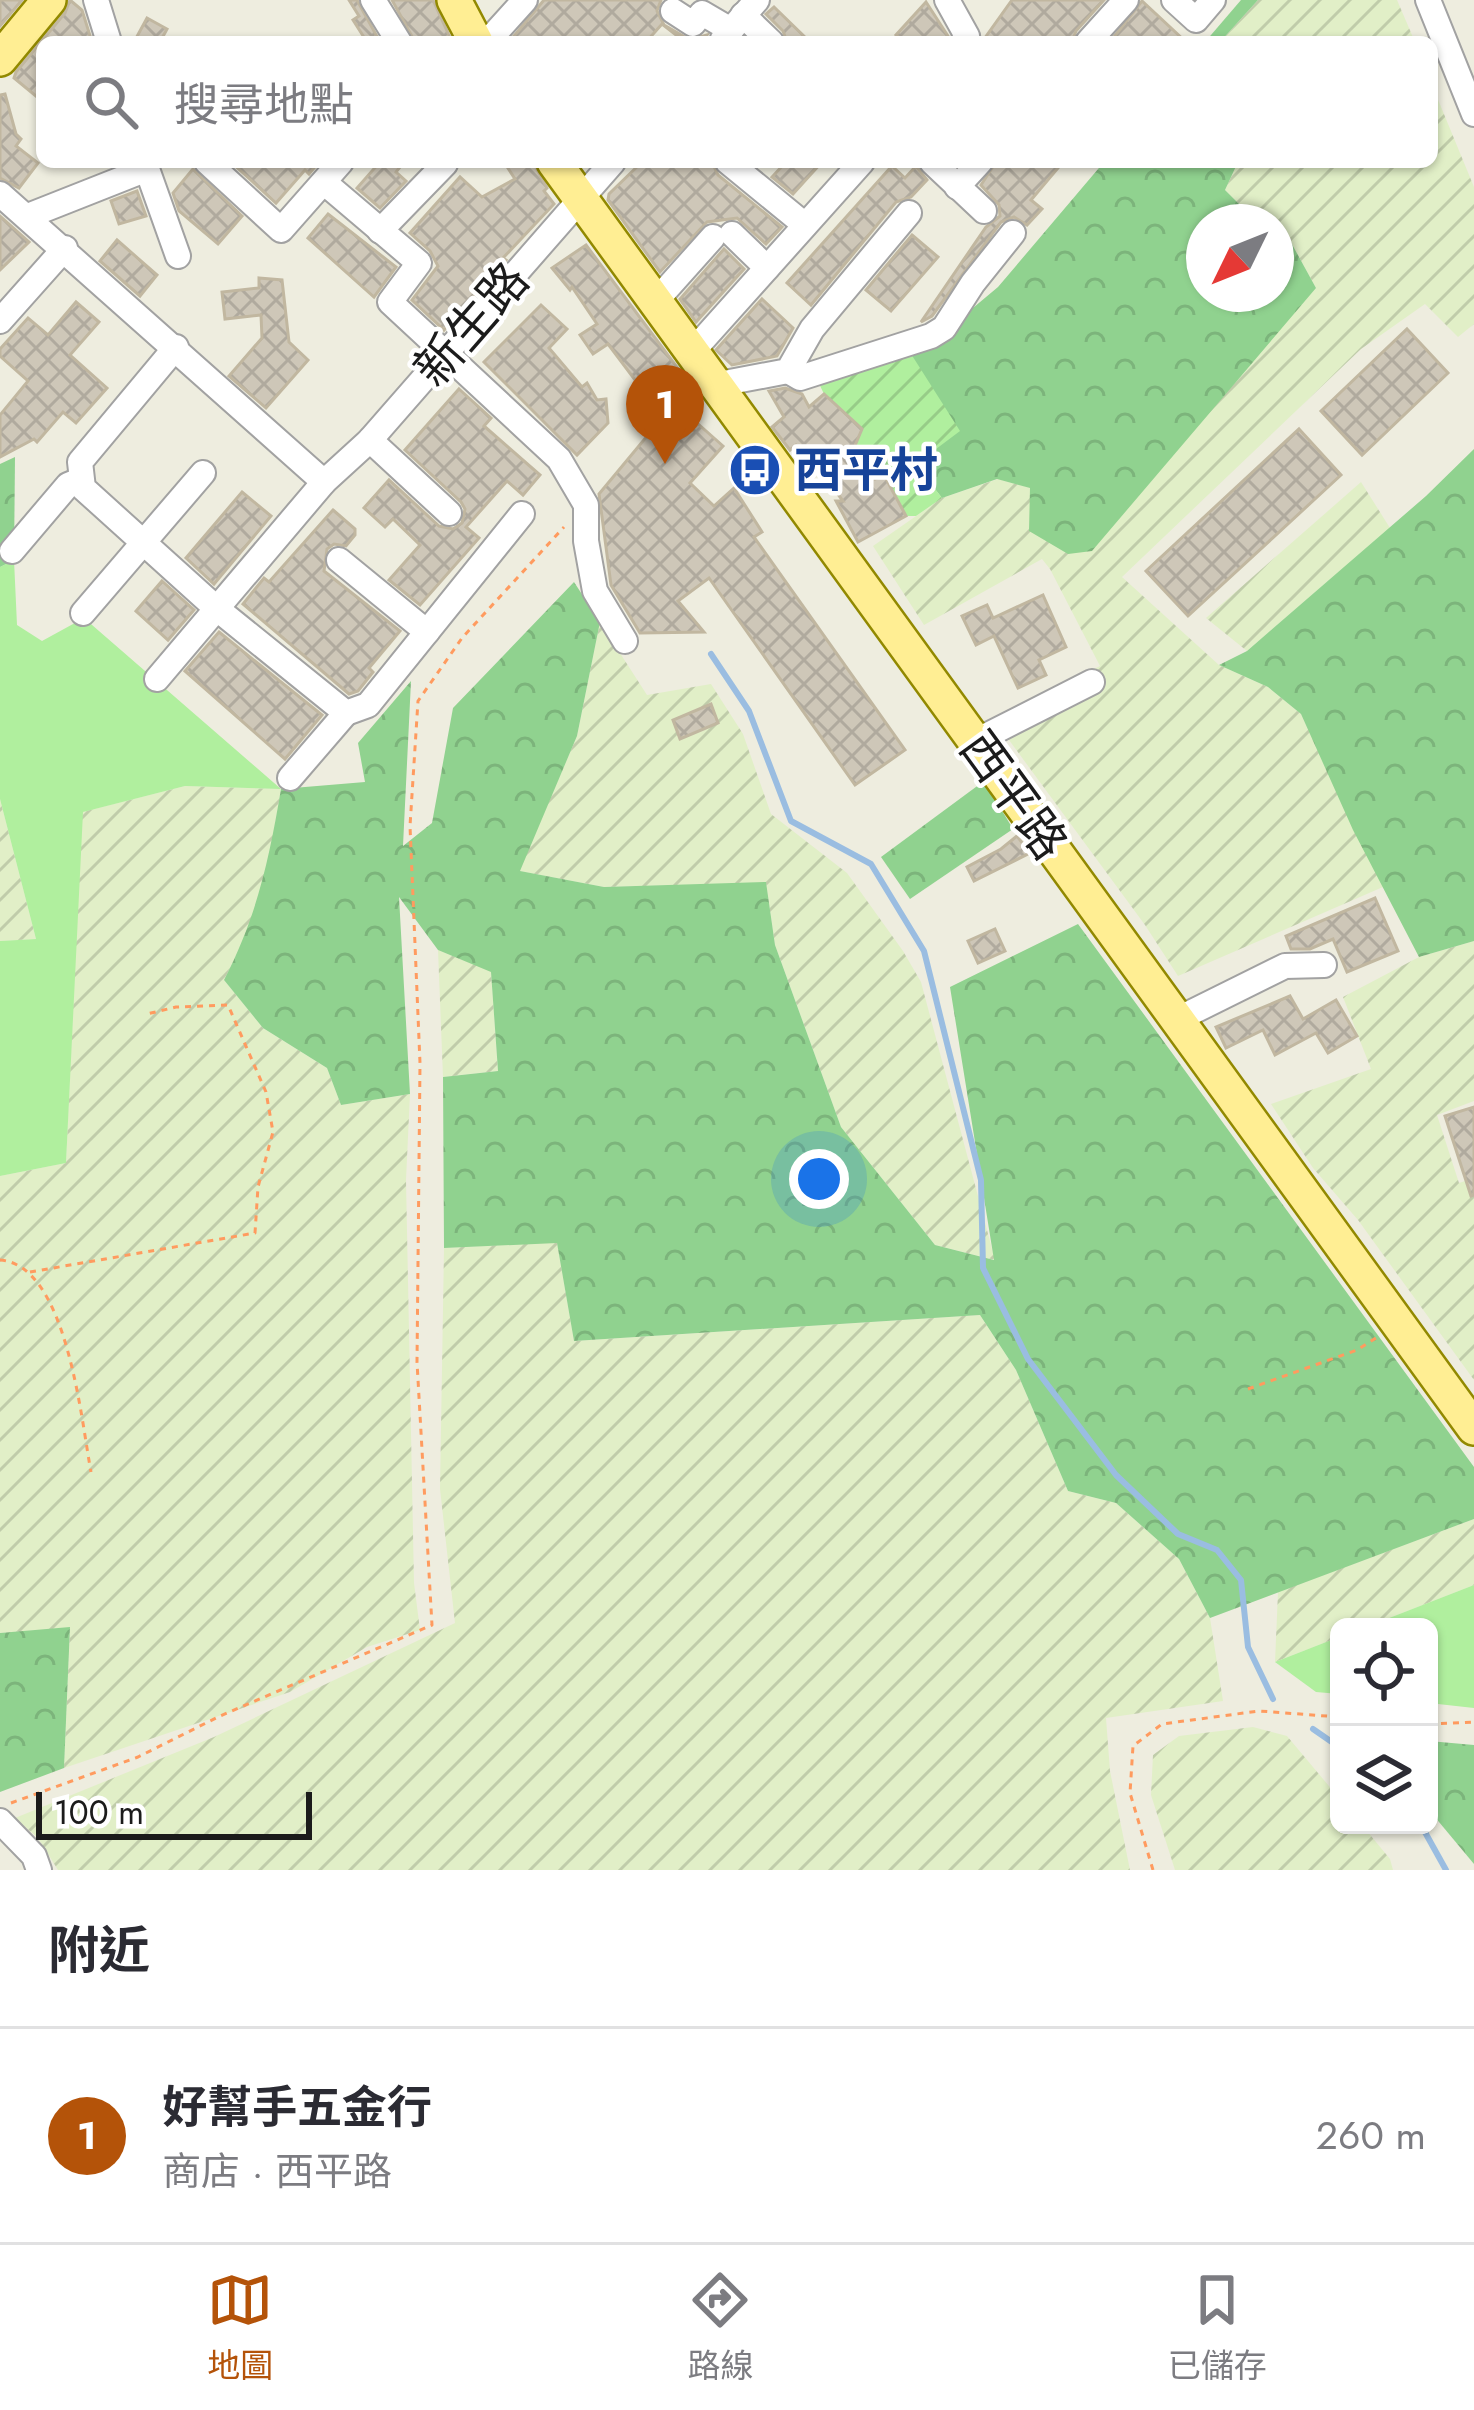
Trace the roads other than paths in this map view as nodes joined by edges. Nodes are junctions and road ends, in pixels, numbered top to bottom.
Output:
1 (49, 0) edge
2 (96, 0) edge
3 (373, 0) edge
4 (454, 0) edge
5 (525, 0) edge
6 (947, 0) edge
7 (1126, 0) edge
8 (1174, 0) edge
9 (1213, 0) edge
10 (1429, 0) edge
11 (673, 10) dead end
12 (738, 22) edge
13 (107, 36) edge
14 (395, 36) edge
15 (473, 36) edge
16 (492, 36) edge
17 (968, 36) edge
18 (1093, 36) edge
19 (0, 59) edge
20 (1474, 113) edge
21 (141, 168) edge
22 (147, 168) edge
23 (214, 168) edge
24 (337, 168) edge
25 (441, 168) edge
26 (558, 168) edge
27 (608, 168) edge
28 (735, 168) edge
29 (857, 168) edge
30 (938, 168) edge
31 (975, 168) edge
32 (326, 184) junction
33 (958, 187) junction
34 (0, 194) edge
35 (580, 199) junction
36 (909, 212) dead end
37 (984, 212) dead end
38 (28, 216) junction
39 (805, 225) junction
40 (380, 231) junction
41 (1013, 233) dead end
42 (65, 248) junction
43 (178, 256) dead end
44 (767, 268) junction
45 (654, 303) junction
46 (0, 321) edge
47 (176, 347) junction
48 (691, 352) junction
49 (445, 354) junction
50 (788, 371) junction
51 (714, 385) junction
52 (370, 440) junction
53 (203, 473) dead end
54 (80, 480) junction
55 (324, 482) junction
56 (449, 514) dead end
57 (522, 514) dead end
58 (142, 543) junction
59 (12, 551) dead end
60 (339, 560) dead end
61 (216, 608) junction
62 (83, 613) dead end
63 (427, 632) junction
64 (625, 641) dead end
65 (158, 679) dead end
66 (1092, 682) dead end
67 (346, 712) junction
68 (974, 742) junction
69 (290, 778) dead end
70 (1324, 965) dead end
71 (1178, 1019) junction
72 (1474, 1428) edge
73 (0, 1821) edge
74 (39, 1870) edge

1 - 19 main road
2 - 13 street
3 - 14 street
4 - 15 main road
5 - 16 street
6 - 17 street
7 - 18 street
8 - 9 street
10 - 20 street
11 - 12 street
21 - 38 street
22 - 43 street
23 - 32 street
24 - 32 street
25 - 40 street
26 - 35 main road, 西平路
27 - 35 street, 新生路
28 - 39 street
29 - 39 street
30 - 33 street
31 - 33 street
32 - 40 street
33 - 37 street
34 - 38 street
35 - 45 main road, 西平路
35 - 49 street, 新生路
36 - 50 street
38 - 42 street
39 - 44 street
40 - 49 street
41 - 50 street
42 - 46 street
42 - 47 street
44 - 45 street
44 - 48 street
45 - 48 main road, 西平路
47 - 54 street
47 - 55 street
48 - 51 main road, 西平路
49 - 52 street, 新生路
49 - 64 street
50 - 51 street
51 - 68 main road, 西平路
52 - 55 street, 新生路
52 - 56 street
53 - 58 street
54 - 58 street
54 - 59 street
55 - 61 street, 新生路
57 - 63 street
58 - 61 street
58 - 62 street
60 - 63 street
61 - 65 street, 新生路
61 - 67 street
63 - 67 street
66 - 68 street
67 - 69 street
68 - 71 main road, 西平路
70 - 71 street
71 - 72 main road, 西平路
73 - 74 street

